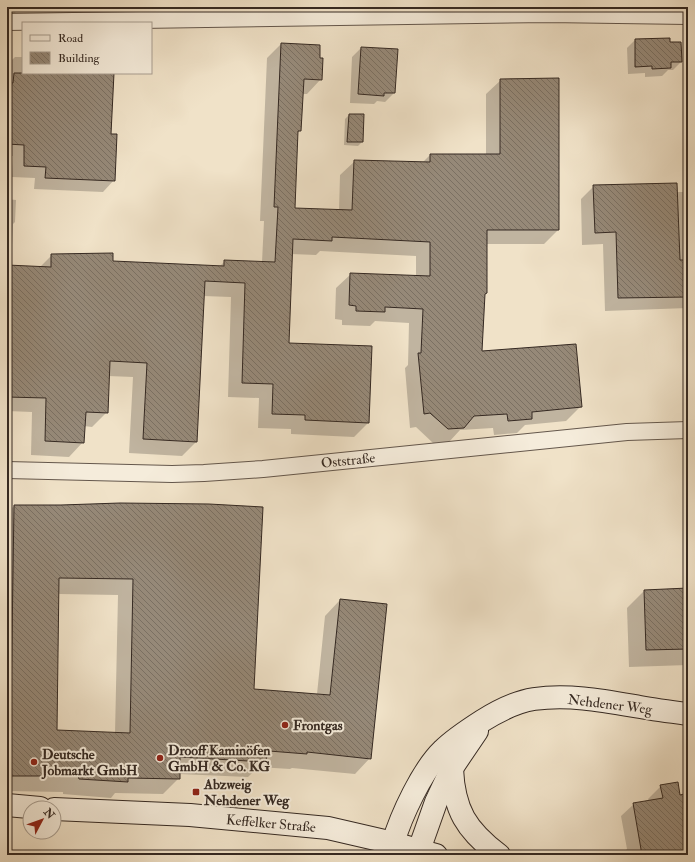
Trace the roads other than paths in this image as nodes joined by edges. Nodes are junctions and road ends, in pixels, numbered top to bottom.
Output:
1 (688, 16) edge
2 (7, 22) edge
3 (688, 430) edge
4 (7, 470) edge
5 (688, 714) edge
6 (487, 718) junction
7 (452, 768) junction
8 (7, 805) edge
9 (22, 806) edge
10 (62, 809) edge
11 (393, 843) junction
12 (428, 853) edge
13 (498, 855) edge

1 - 2 street
3 - 4 street, Oststraße
5 - 6 street, Nehdener Weg
6 - 7 street, Nehdener Weg
6 - 11 street, Nehdener Weg
7 - 12 street, Nehdener Weg
7 - 13 street
8 - 9 street
10 - 11 street, Keffelker Straße
11 - 12 street, Keffelker Straße

